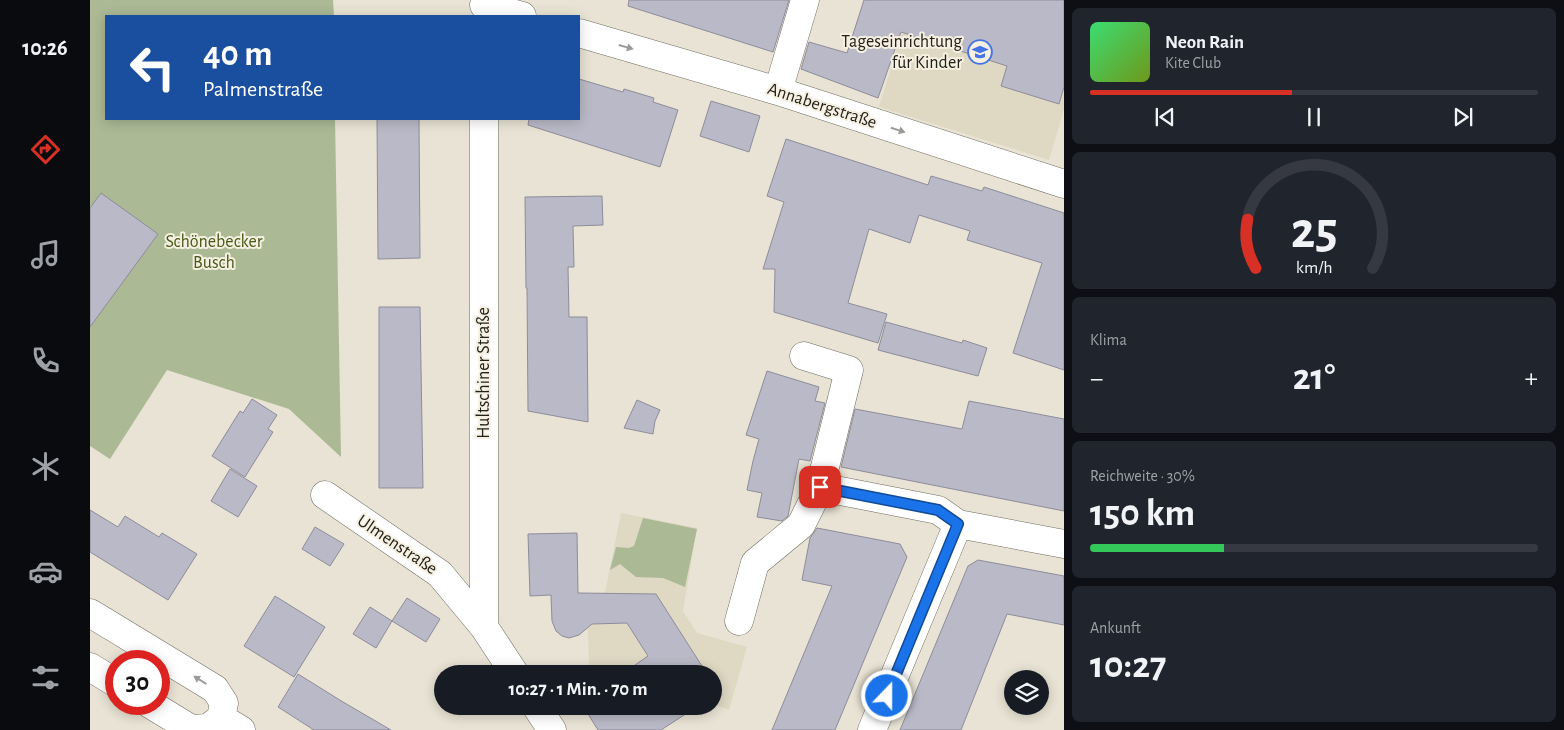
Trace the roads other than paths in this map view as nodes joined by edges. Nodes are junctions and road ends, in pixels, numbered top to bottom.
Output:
1 (805, 0) edge
2 (484, 7) edge
3 (518, 15) edge
4 (580, 33) edge
5 (778, 91) junction
6 (484, 120) edge
7 (1064, 184) edge
8 (804, 356) dead end
9 (820, 487) junction
10 (324, 495) dead end
11 (958, 524) junction
12 (1064, 544) edge
13 (90, 613) edge
14 (739, 621) dead end
15 (484, 627) junction
16 (509, 665) edge
17 (90, 667) edge
18 (105, 676) edge
19 (168, 715) edge
20 (542, 715) edge
21 (231, 724) edge
22 (552, 730) edge
23 (872, 730) edge

1 - 5 street
2 - 3 street
4 -> 5 street, Annabergstraße
5 -> 7 street, Annabergstraße
6 - 15 street, Hultschiner Straße
8 - 9 street
9 - 11 street
9 - 14 street
10 - 15 street, Ulmenstraße
11 - 12 street
11 - 23 street
21 -> 13 street
15 - 16 street, Ulmenstraße
17 - 18 street
19 - 21 street
20 - 22 street

